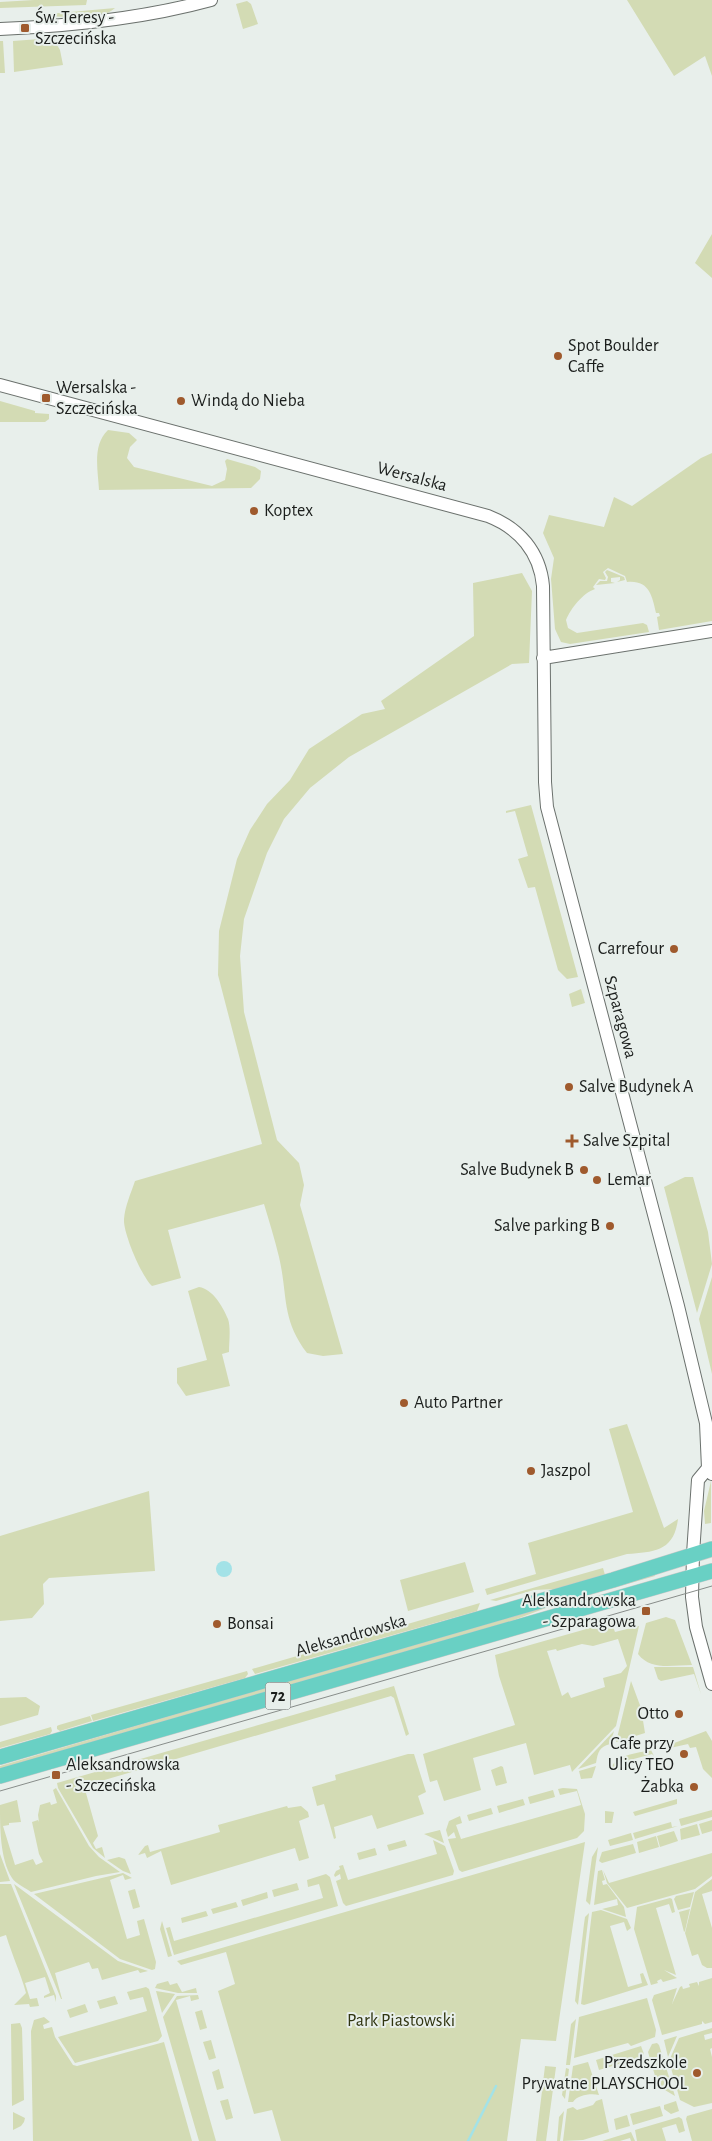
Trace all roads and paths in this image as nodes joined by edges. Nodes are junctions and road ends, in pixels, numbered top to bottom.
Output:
1 (211, 0) edge
2 (0, 29) edge
3 (0, 385) edge
4 (712, 631) edge
5 (543, 658) junction
6 (710, 1471) edge
7 (712, 1549) edge
8 (693, 1554) junction
9 (712, 1572) edge
10 (692, 1577) junction
11 (712, 1684) edge
12 (0, 1756) edge
13 (0, 1776) edge

1 - 2 street
3 - 5 street, Wersalska
4 - 5 street
5 - 6 street, Szparagowa
6 - 8 street, Szparagowa
7 - 8 main road, Aleksandrowska / 72
8 - 10 street, Szparagowa
8 - 12 main road, Aleksandrowska / 72
9 - 10 main road, 72
10 - 11 street, Szparagowa
10 - 13 main road, 72

